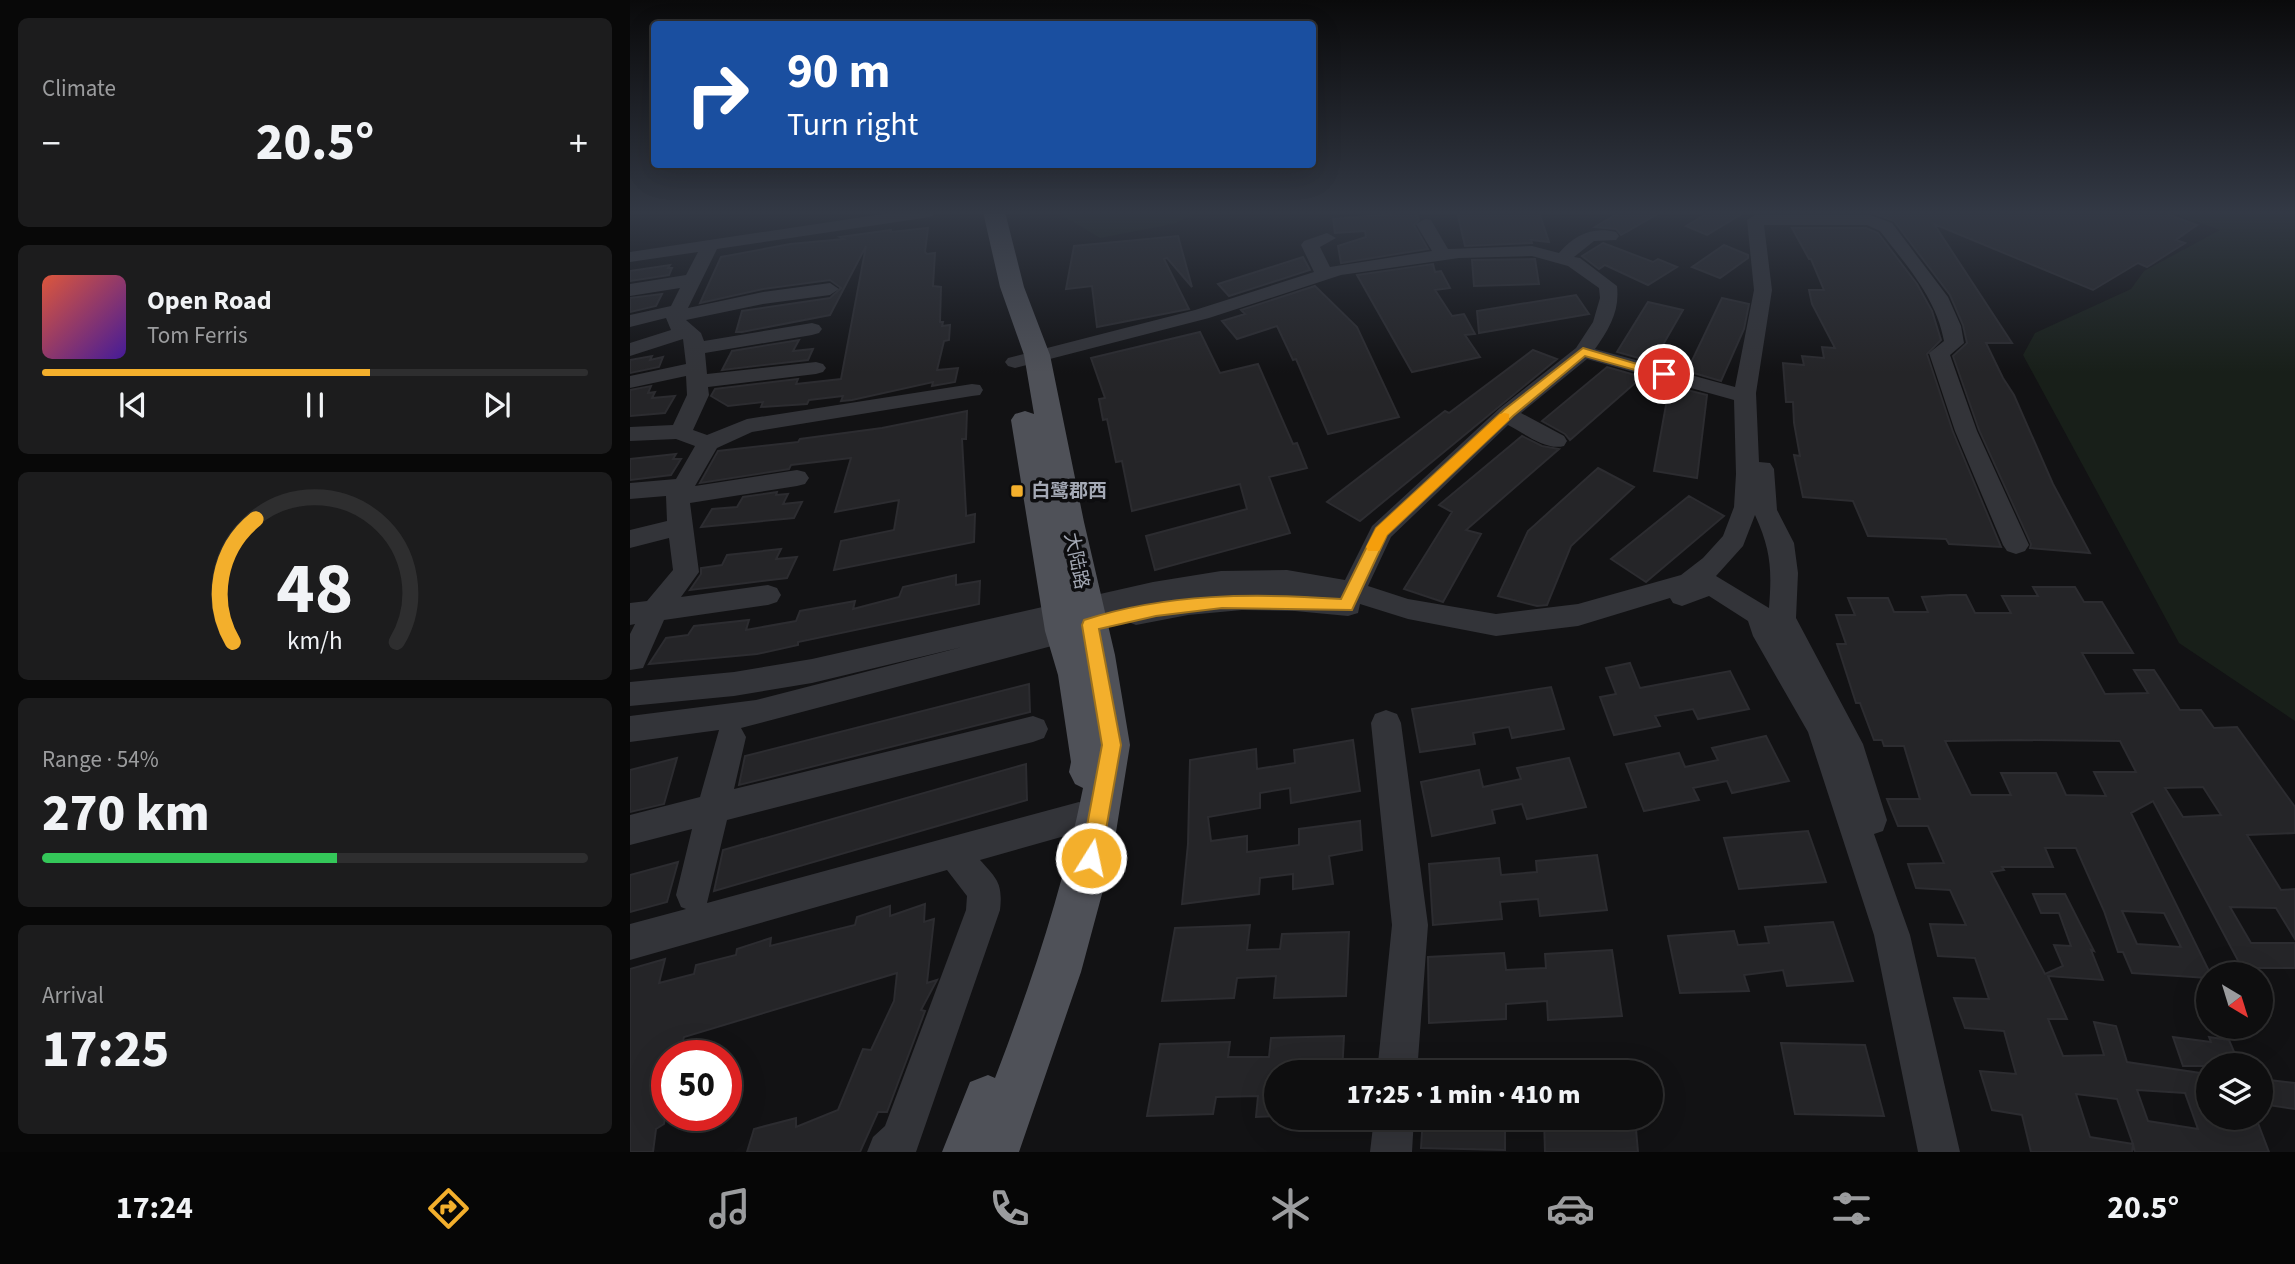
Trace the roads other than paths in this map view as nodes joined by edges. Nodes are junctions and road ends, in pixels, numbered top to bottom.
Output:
1 (700, 266) edge
2 (995, 266) edge
3 (1007, 266) edge
4 (1320, 266) edge
5 (1380, 266) edge
6 (1579, 266) edge
7 (1761, 266) edge
8 (1772, 266) edge
9 (1915, 266) edge
10 (1325, 275) junction
11 (692, 281) junction
12 (830, 289) dead end
13 (630, 290) edge
14 (679, 319) junction
15 (630, 321) edge
16 (812, 329) dead end
17 (630, 350) edge
18 (1583, 352) junction
19 (1026, 358) junction
20 (696, 367) junction
21 (816, 368) dead end
22 (630, 382) edge
23 (972, 390) dead end
24 (1745, 396) junction
25 (1507, 415) junction
26 (680, 432) junction
27 (630, 434) edge
28 (1556, 441) dead end
29 (708, 443) junction
30 (797, 478) dead end
31 (630, 491) edge
32 (680, 491) junction
33 (680, 527) junction
34 (630, 539) edge
35 (2016, 545) dead end
36 (1705, 570) junction
37 (768, 595) dead end
38 (1349, 598) junction
39 (642, 614) edge
40 (1783, 618) junction
41 (1075, 619) junction
42 (634, 660) dead end
43 (630, 694) edge
44 (1386, 723) dead end
45 (630, 729) edge
46 (1033, 729) dead end
47 (731, 737) dead end
48 (716, 808) junction
49 (1079, 817) junction
50 (630, 830) edge
51 (961, 864) dead end
52 (693, 895) dead end
53 (630, 942) edge
54 (1399, 1060) edge
55 (1393, 1130) edge
56 (888, 1152) edge
57 (968, 1152) edge
58 (993, 1152) edge
59 (1391, 1152) edge
60 (1939, 1152) edge
61 (1951, 1152) edge

1 - 11 street
2 - 19 main road, 大陆路
3 - 19 main road, 大陆路
4 - 10 street
5 - 10 street
6 - 18 street
7 - 24 street
8 - 40 street
9 - 35 street
10 - 19 street
11 - 13 street
11 - 14 street
12 - 14 street
14 - 15 street
14 - 17 street
14 - 20 street
16 - 20 street
18 - 24 street
18 - 25 street
19 - 41 main road, 大陆路
20 - 21 street
20 - 22 street
20 - 26 street
23 - 29 street
24 - 36 street
25 - 28 street
25 - 38 street
26 - 27 street
26 - 29 street
29 - 32 street
30 - 32 street
31 - 32 street
32 - 33 street
33 - 34 street
33 - 39 street
36 - 38 street
36 - 40 street
37 - 39 street
38 - 41 street
38 - 60 street
39 - 42 street
40 - 61 street
41 - 43 street
41 - 45 street
41 - 49 main road, 大陆路
41 - 58 main road, 大陆路
44 - 54 street
46 - 48 street
47 - 48 street
48 - 50 street
48 - 52 street
49 - 53 street
49 - 57 main road, 大陆路
51 - 56 street
55 - 59 street

